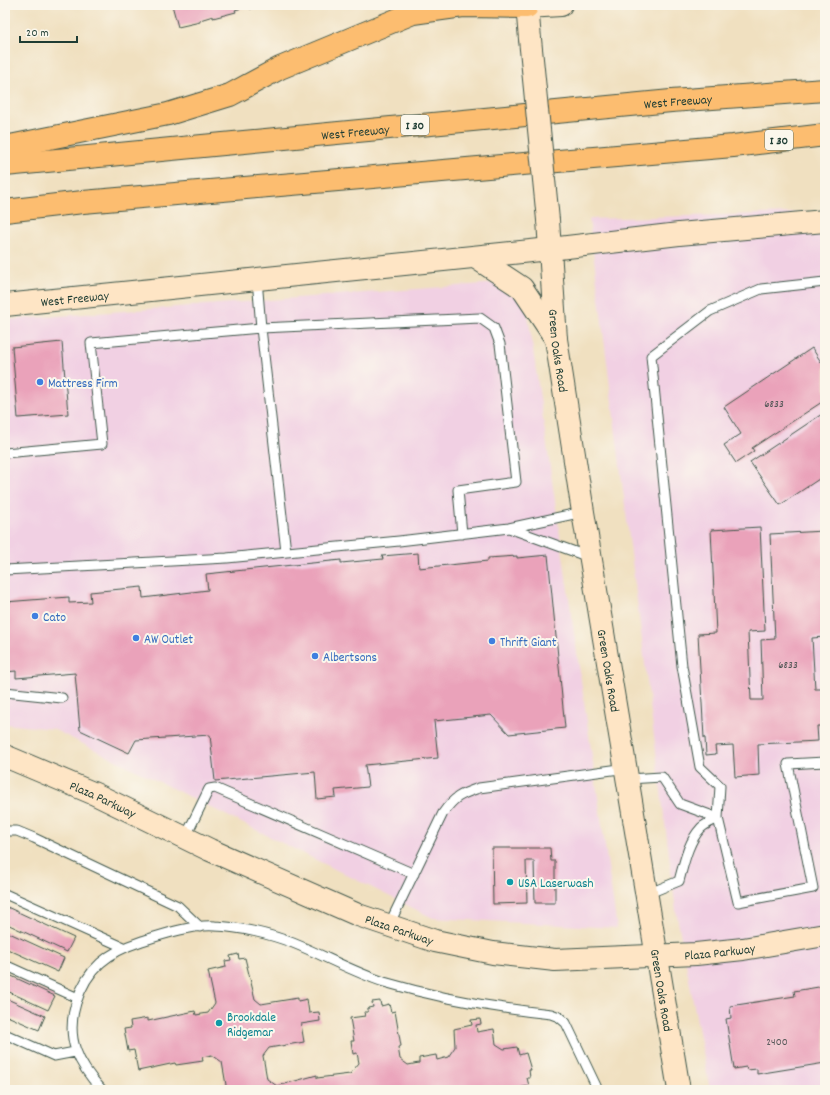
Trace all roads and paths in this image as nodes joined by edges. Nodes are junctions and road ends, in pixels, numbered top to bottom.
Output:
1 (561, 5) edge
2 (527, 6) edge
3 (825, 76) edge
4 (825, 90) edge
5 (671, 101) junction
6 (825, 135) edge
7 (825, 145) edge
8 (733, 146) junction
9 (5, 147) edge
10 (5, 165) edge
11 (5, 211) edge
12 (825, 221) edge
13 (550, 250) junction
14 (475, 257) junction
15 (257, 279) junction
16 (825, 282) edge
17 (5, 305) edge
18 (261, 328) junction
19 (556, 339) junction
20 (5, 453) edge
21 (583, 512) junction
22 (509, 528) junction
23 (462, 534) junction
24 (286, 552) junction
25 (592, 558) junction
26 (5, 570) edge
27 (5, 692) edge
28 (62, 698) dead end
29 (5, 756) edge
30 (825, 762) edge
31 (627, 774) junction
32 (718, 818) junction
33 (5, 831) edge
34 (184, 838) junction
35 (414, 874) junction
36 (5, 894) edge
37 (647, 894) junction
38 (388, 926) junction
39 (200, 927) junction
40 (825, 935) edge
41 (123, 947) junction
42 (657, 954) junction
43 (5, 965) edge
44 (78, 998) junction
45 (5, 1034) edge
46 (75, 1052) junction
47 (102, 1090) edge
48 (598, 1090) edge
49 (679, 1090) edge

1 - 2 main road
2 - 9 highway
2 - 13 main road, Green Oaks Road, bridge
3 - 5 highway
4 - 5 highway, West Freeway / I 30
5 - 10 highway, West Freeway / I 30
6 - 8 highway, I 30
7 - 8 highway
8 - 11 highway, I 30
12 - 13 main road
13 - 14 main road, West Freeway
13 - 19 main road, Green Oaks Road
14 - 15 main road, West Freeway
14 - 19 main road
15 - 17 main road, West Freeway
15 - 18 lane
16 - 32 lane
18 - 20 lane
18 - 23 lane
18 - 24 lane
19 - 21 main road, Green Oaks Road
21 - 22 lane
21 - 25 main road, Green Oaks Road
22 - 23 lane
22 - 25 lane
23 - 24 lane
24 - 26 lane
25 - 31 main road, Green Oaks Road
27 - 28 lane
29 - 34 main road, Plaza Parkway
30 - 32 lane
31 - 32 lane
31 - 35 lane
31 - 37 main road, Green Oaks Road
32 - 37 lane
33 - 39 lane
34 - 35 lane
34 - 38 main road, Plaza Parkway
35 - 38 lane
36 - 41 lane
37 - 42 main road, Green Oaks Road
38 - 42 main road, Plaza Parkway
39 - 41 lane
39 - 48 lane
40 - 42 main road, Plaza Parkway
41 - 44 lane
42 - 49 main road, Green Oaks Road
43 - 44 lane
44 - 46 lane
45 - 46 lane
46 - 47 lane

